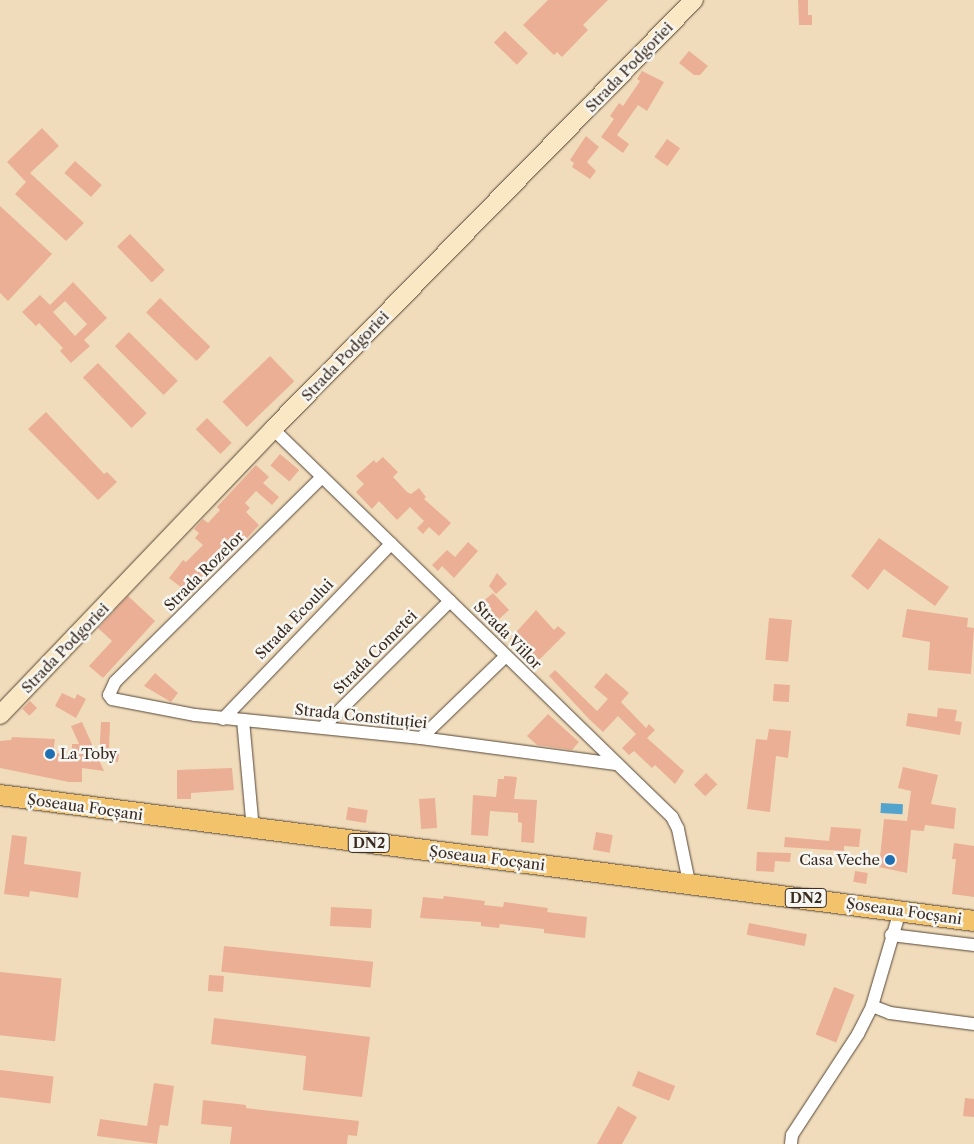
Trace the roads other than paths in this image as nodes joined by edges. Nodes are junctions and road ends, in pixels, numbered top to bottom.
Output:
1 (694, 0) edge
2 (273, 429) junction
3 (322, 477) junction
4 (391, 544) junction
5 (450, 601) junction
6 (506, 656) junction
7 (110, 689) joint
8 (0, 715) edge
9 (223, 719) junction
10 (243, 720) junction
11 (323, 727) junction
12 (421, 738) junction
13 (617, 764) junction
14 (0, 795) edge
15 (253, 830) junction
16 (689, 882) junction
17 (900, 911) junction
18 (974, 920) edge
19 (891, 935) junction
20 (974, 945) edge
21 (872, 1006) junction
22 (974, 1024) edge
23 (791, 1144) edge

1 - 2 street, Strada Podgoriei
2 - 3 street, Strada Viilor
2 - 8 street, Strada Podgoriei
3 - 4 street, Strada Viilor
3 - 7 street, Strada Rozelor
4 - 5 street, Strada Viilor
4 - 9 street, Strada Ecoului
5 - 6 street, Strada Viilor
5 - 11 street, Strada Cometei
6 - 12 street
6 - 13 street, Strada Viilor
7 - 9 street, Strada Constituției
9 - 10 street, Strada Constituției
10 - 11 street, Strada Constituției
10 - 15 street
11 - 12 street, Strada Constituției
12 - 13 street, Strada Constituției
13 - 16 street, Strada Viilor
14 - 15 main road, Șoseaua Focșani / DN2
15 - 16 main road, Șoseaua Focșani / DN2
16 - 17 main road, Șoseaua Focșani / DN2
17 - 18 main road, Șoseaua Focșani / DN2
17 - 19 street
19 - 20 street
19 - 21 street
21 - 22 street
21 - 23 street

